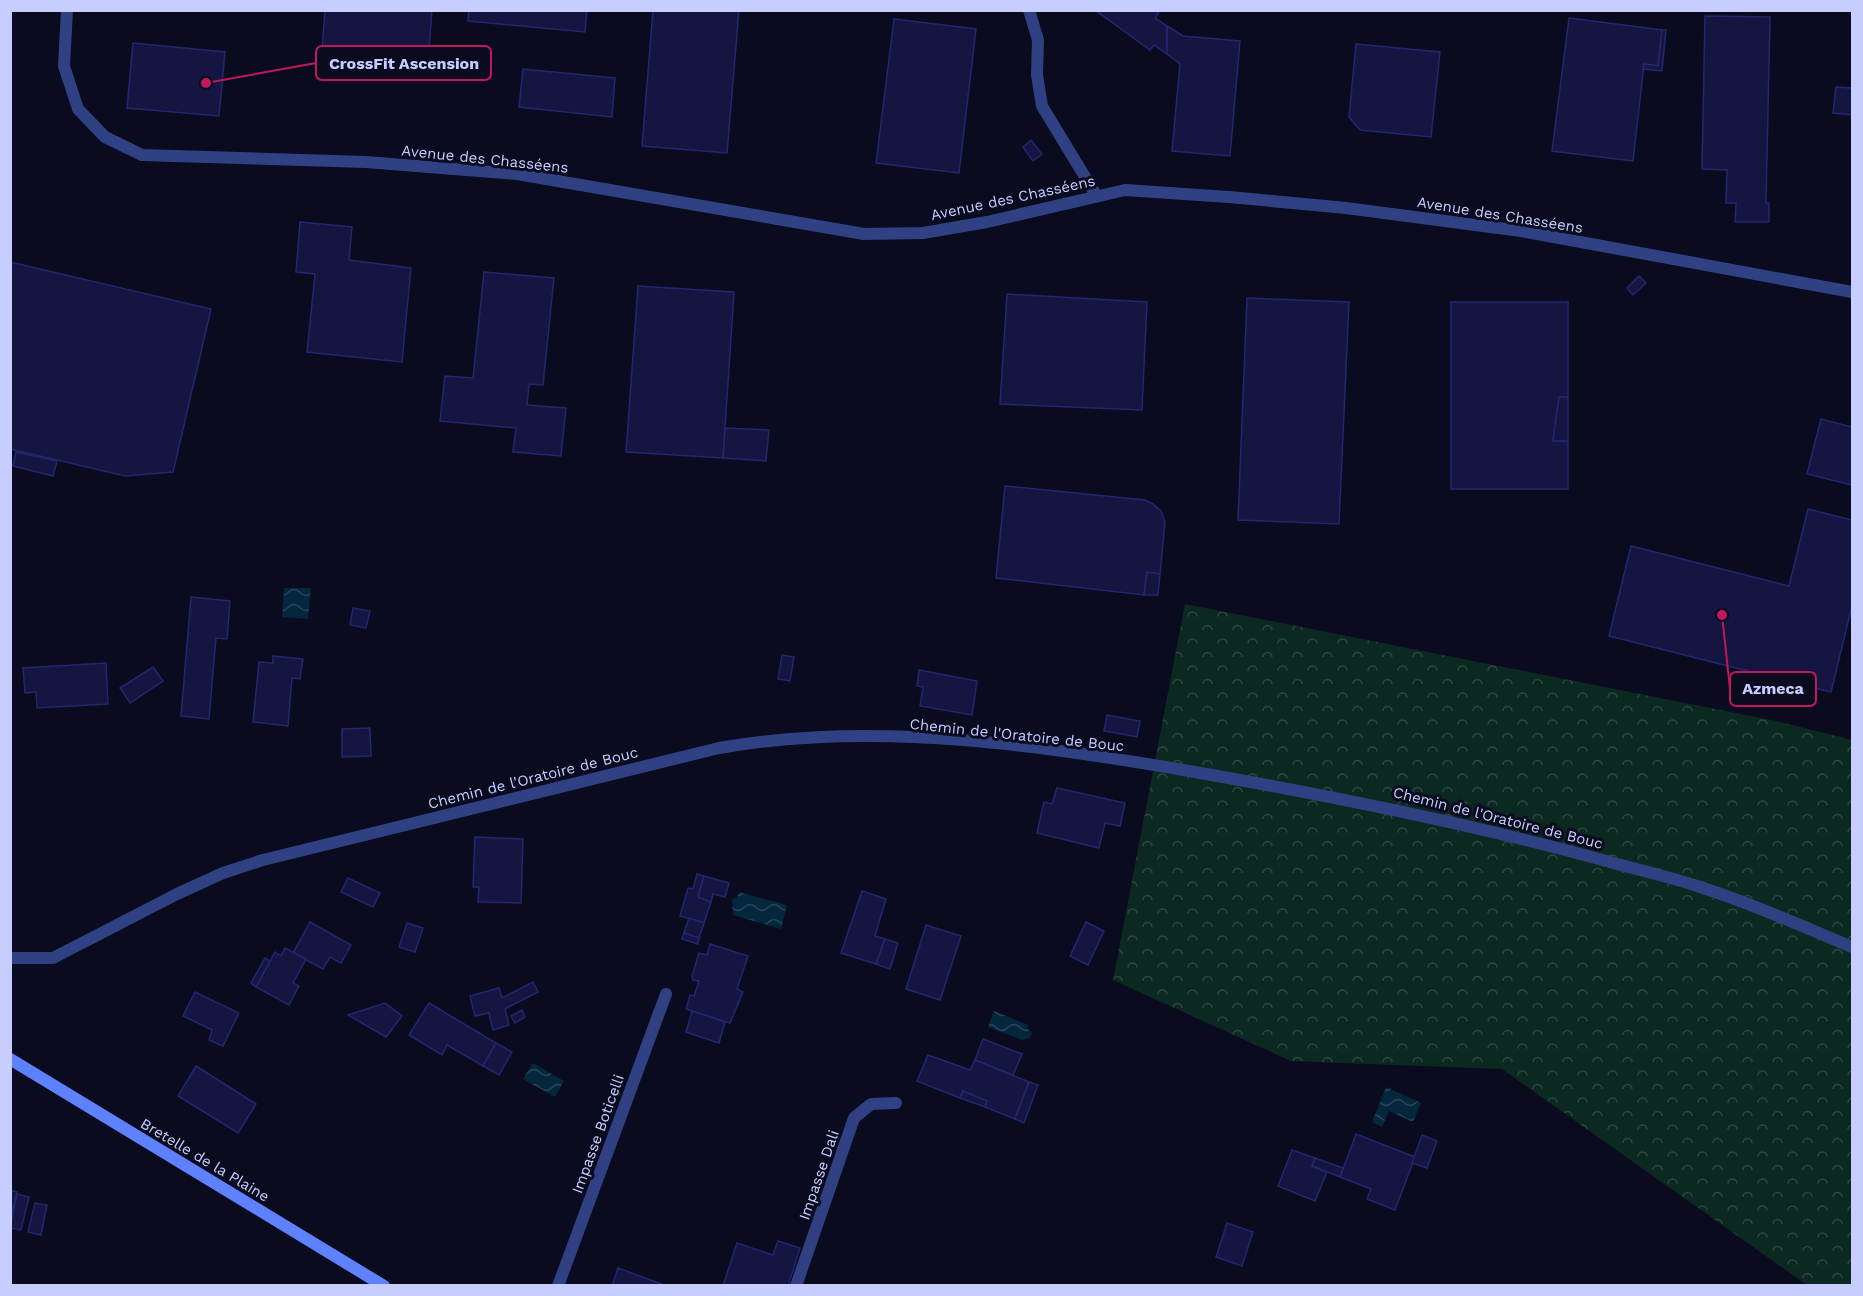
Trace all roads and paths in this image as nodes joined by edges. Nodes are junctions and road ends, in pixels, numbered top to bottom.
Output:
1 (67, 10) edge
2 (1029, 10) edge
3 (1095, 195) junction
4 (1852, 292) edge
5 (1852, 947) edge
6 (10, 958) edge
7 (666, 994) dead end
8 (10, 1059) edge
9 (896, 1103) dead end
10 (384, 1286) edge
11 (558, 1286) edge
12 (796, 1286) edge

1 - 3 street, Avenue des Chasséens
2 - 3 street
3 - 4 street, Avenue des Chasséens
5 - 6 street, Chemin de l'Oratoire de Bouc
7 - 11 street, Impasse Boticelli
8 - 10 main road, Bretelle de la Plaine
9 - 12 street, Impasse Dali

